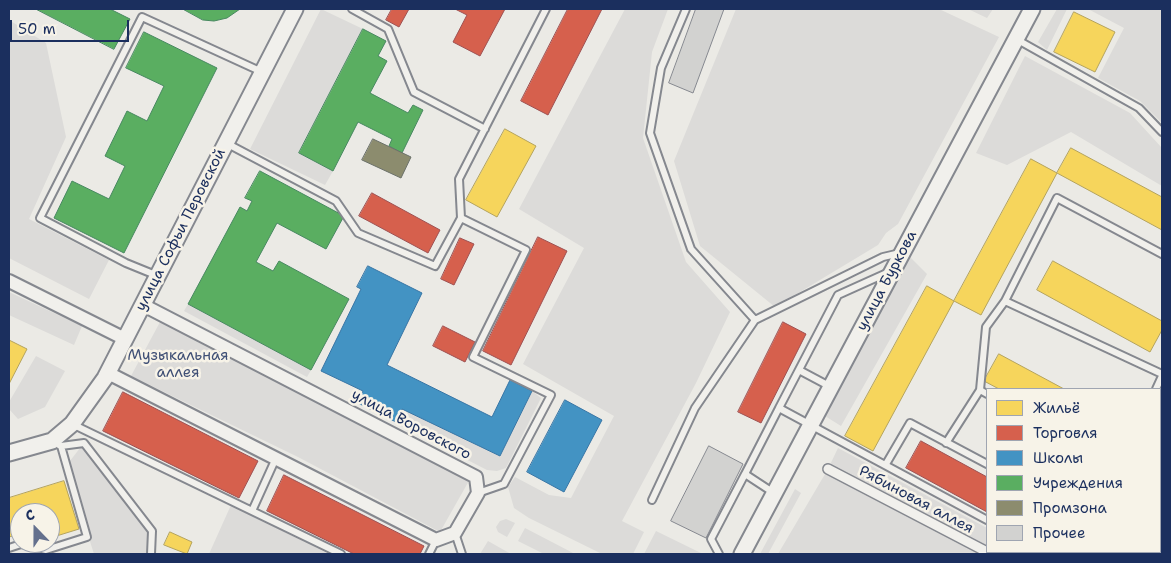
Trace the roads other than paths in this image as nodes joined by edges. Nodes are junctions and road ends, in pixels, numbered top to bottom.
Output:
1 (295, 9) edge
2 (352, 9) edge
3 (546, 9) edge
4 (686, 9) edge
5 (1032, 9) edge
6 (1015, 38) junction
7 (262, 72) junction
8 (485, 129) junction
9 (1162, 132) edge
10 (226, 142) junction
11 (461, 218) junction
12 (902, 252) junction
13 (1162, 254) edge
14 (892, 270) junction
15 (158, 276) junction
16 (9, 281) edge
17 (1005, 301) junction
18 (143, 305) junction
19 (754, 320) junction
20 (125, 339) junction
21 (799, 370) junction
22 (108, 373) junction
23 (1162, 375) edge
24 (831, 387) junction
25 (1156, 388) edge
26 (980, 390) junction
27 (986, 393) edge
28 (779, 408) junction
29 (72, 424) junction
30 (811, 424) junction
31 (946, 443) junction
32 (56, 444) junction
33 (9, 453) edge
34 (276, 458) junction
35 (986, 463) edge
36 (886, 464) junction
37 (828, 469) dead end
38 (745, 474) junction
39 (478, 493) junction
40 (774, 493) junction
41 (652, 500) dead end
42 (252, 511) junction
43 (986, 519) edge
44 (455, 533) junction
45 (436, 540) junction
46 (60, 547) edge
47 (986, 551) edge
48 (151, 554) edge
49 (341, 554) edge
50 (430, 554) edge
51 (462, 554) edge
52 (719, 554) edge
53 (742, 554) edge

1 - 7 street, улица Софьи Перовской
2 - 8 lane
3 - 8 lane
4 - 19 lane
5 - 6 street, улица Буркова
6 - 9 lane
6 - 12 street, улица Буркова
7 - 10 street, улица Софьи Перовской
7 - 15 lane
8 - 11 lane
10 - 11 lane
10 - 15 street, улица Софьи Перовской
11 - 39 lane
12 - 14 street, улица Буркова
12 - 19 lane
13 - 17 lane
14 - 21 lane
14 - 24 street, улица Буркова
15 - 18 street, улица Софьи Перовской
16 - 20 street
17 - 23 lane
17 - 26 lane
18 - 20 street, улица Софьи Перовской
18 - 39 street, улица Воровского
19 - 41 lane
20 - 22 street, улица Софьи Перовской
21 - 24 lane
21 - 28 lane
22 - 29 street, улица Софьи Перовской
22 - 34 street
23 - 25 lane
24 - 30 street, улица Буркова
26 - 27 lane
26 - 31 lane
28 - 30 lane
28 - 38 lane
29 - 32 street, улица Софьи Перовской
29 - 42 lane
30 - 36 lane
30 - 40 street, улица Буркова
31 - 35 lane
31 - 36 lane
32 - 33 street
32 - 46 lane
32 - 48 lane
34 - 42 lane
34 - 45 street
36 - 43 lane
37 - 47 street, Рябиновая аллея
38 - 40 lane
38 - 52 lane
39 - 44 street
40 - 53 street, улица Буркова
42 - 49 lane
44 - 45 street
44 - 51 lane
45 - 50 lane

